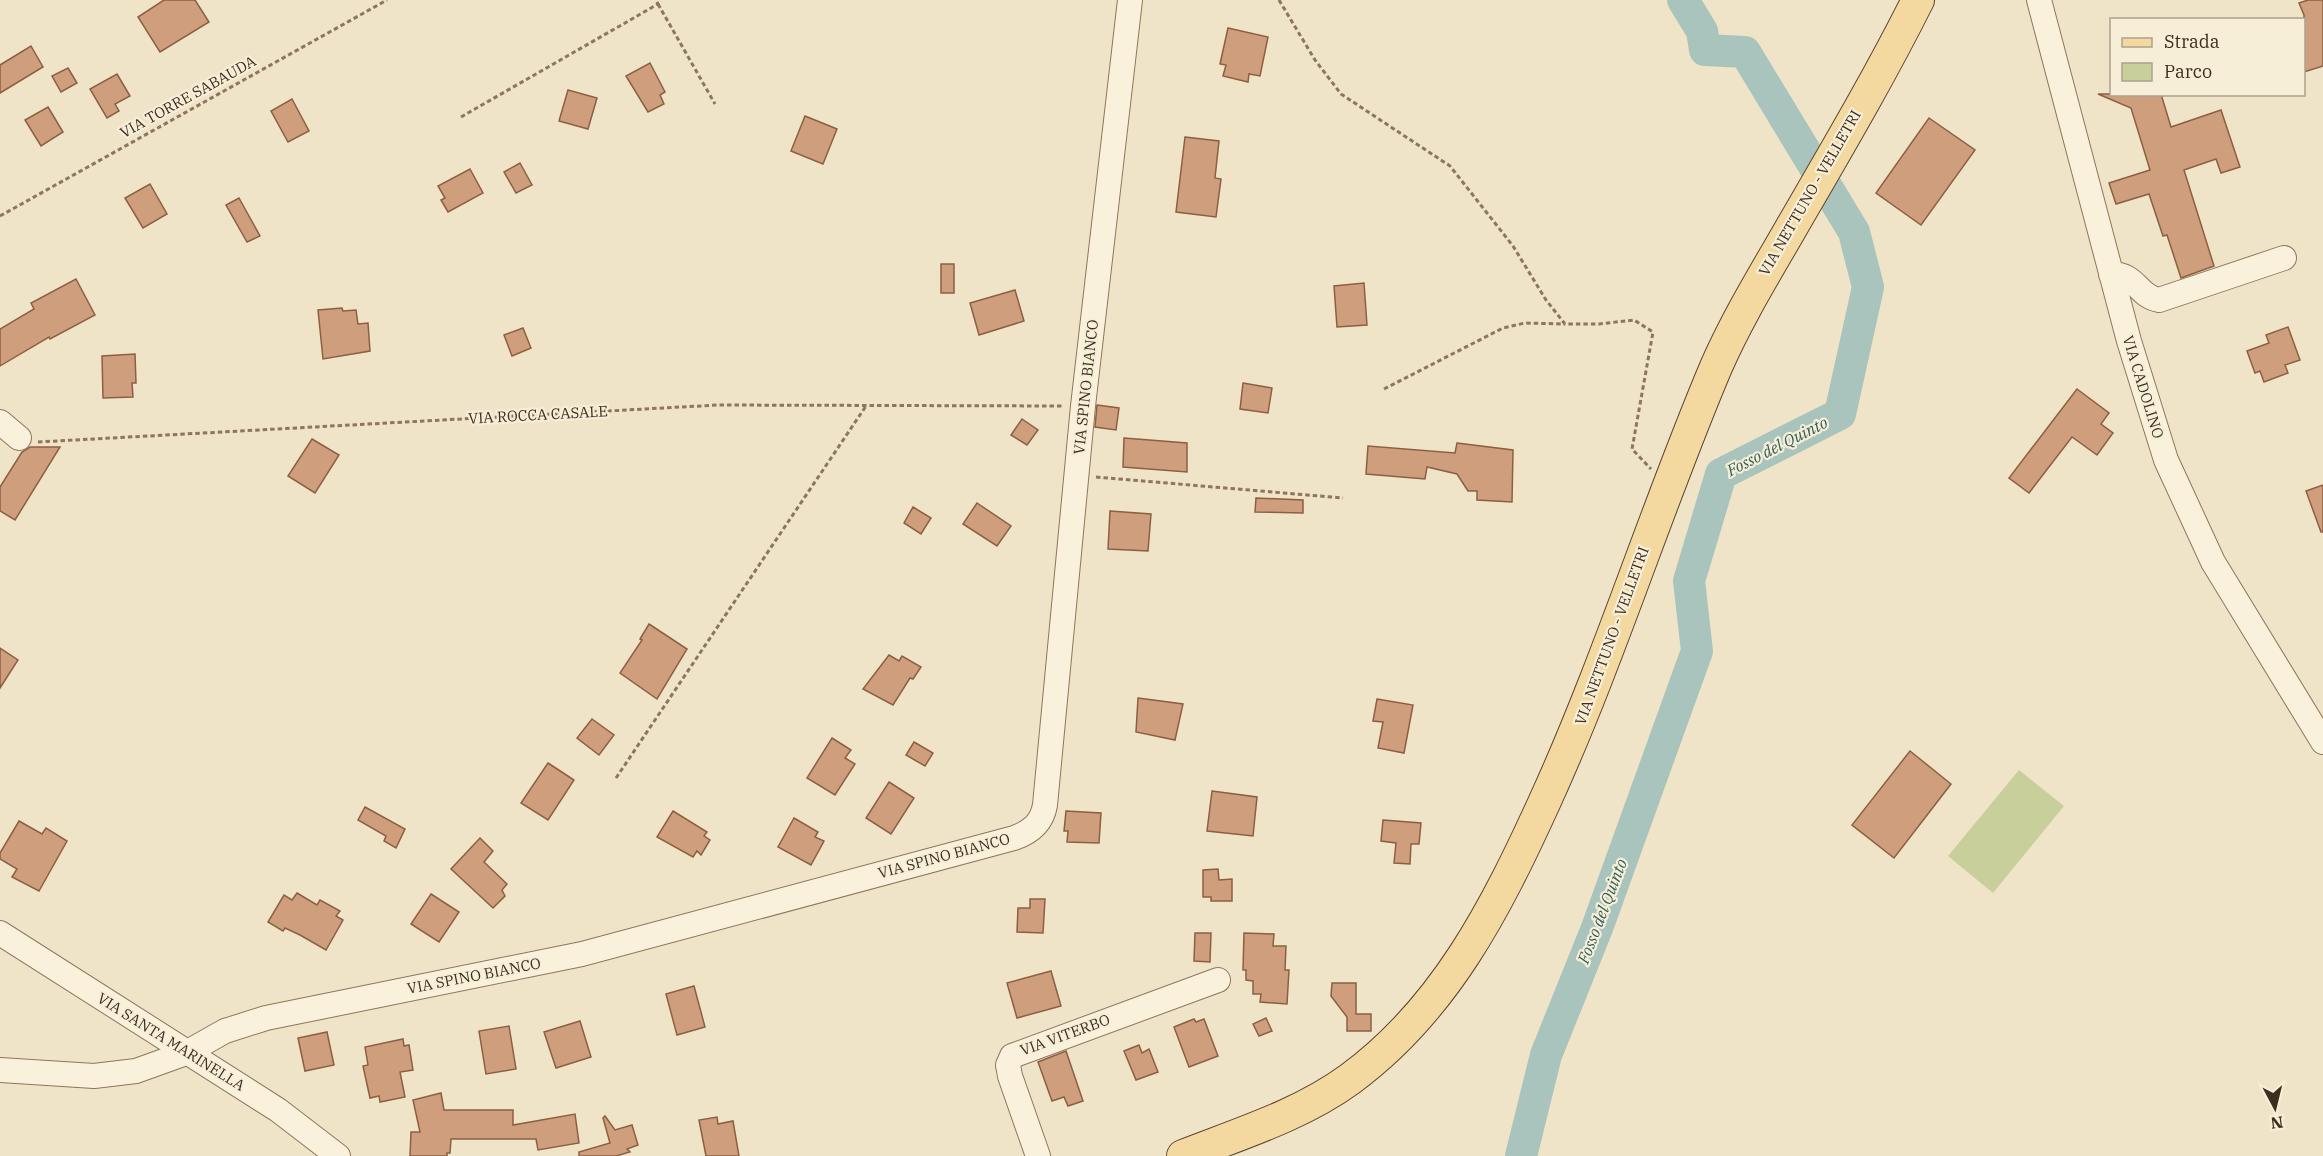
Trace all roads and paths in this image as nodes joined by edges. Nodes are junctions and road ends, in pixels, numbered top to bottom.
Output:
1 (387, 0) edge
2 (1130, 0) edge
3 (1279, 0) edge
4 (1918, 0) edge
5 (2038, 0) edge
6 (657, 2) edge
7 (715, 104) dead end
8 (461, 117) dead end
9 (0, 216) edge
10 (2284, 258) dead end
11 (2111, 274) junction
12 (1565, 324) junction
13 (1384, 389) dead end
14 (866, 405) junction
15 (1083, 406) junction
16 (0, 422) edge
17 (19, 438) joint
18 (1076, 475) junction
19 (1668, 486) junction
20 (1343, 498) dead end
21 (2323, 742) edge
22 (616, 778) dead end
23 (0, 933) edge
24 (1218, 980) dead end
25 (186, 1053) junction
26 (0, 1070) edge
27 (338, 1156) edge
28 (1038, 1156) edge
29 (1183, 1156) edge

1 - 9 path, VIA TORRE SABAUDA
2 - 15 street, VIA SPINO BIANCO
3 - 12 path
4 - 19 main road, VIA NETTUNO - VELLETRI
5 - 11 street, VIA CADOLINO
6 - 7 path
6 - 8 path
10 - 11 street
11 - 21 street, VIA CADOLINO
12 - 13 path
12 - 19 path
14 - 15 path, VIA ROCCA CASALE
14 - 17 path, VIA ROCCA CASALE
14 - 22 path
15 - 18 street, VIA SPINO BIANCO
16 - 17 street
18 - 20 path
18 - 25 street, VIA SPINO BIANCO
19 - 29 main road, VIA NETTUNO - VELLETRI
23 - 25 street, VIA SANTA MARINELLA
24 - 28 street, VIA VITERBO
25 - 26 street, VIA SPINO BIANCO
25 - 27 street, VIA SANTA MARINELLA

